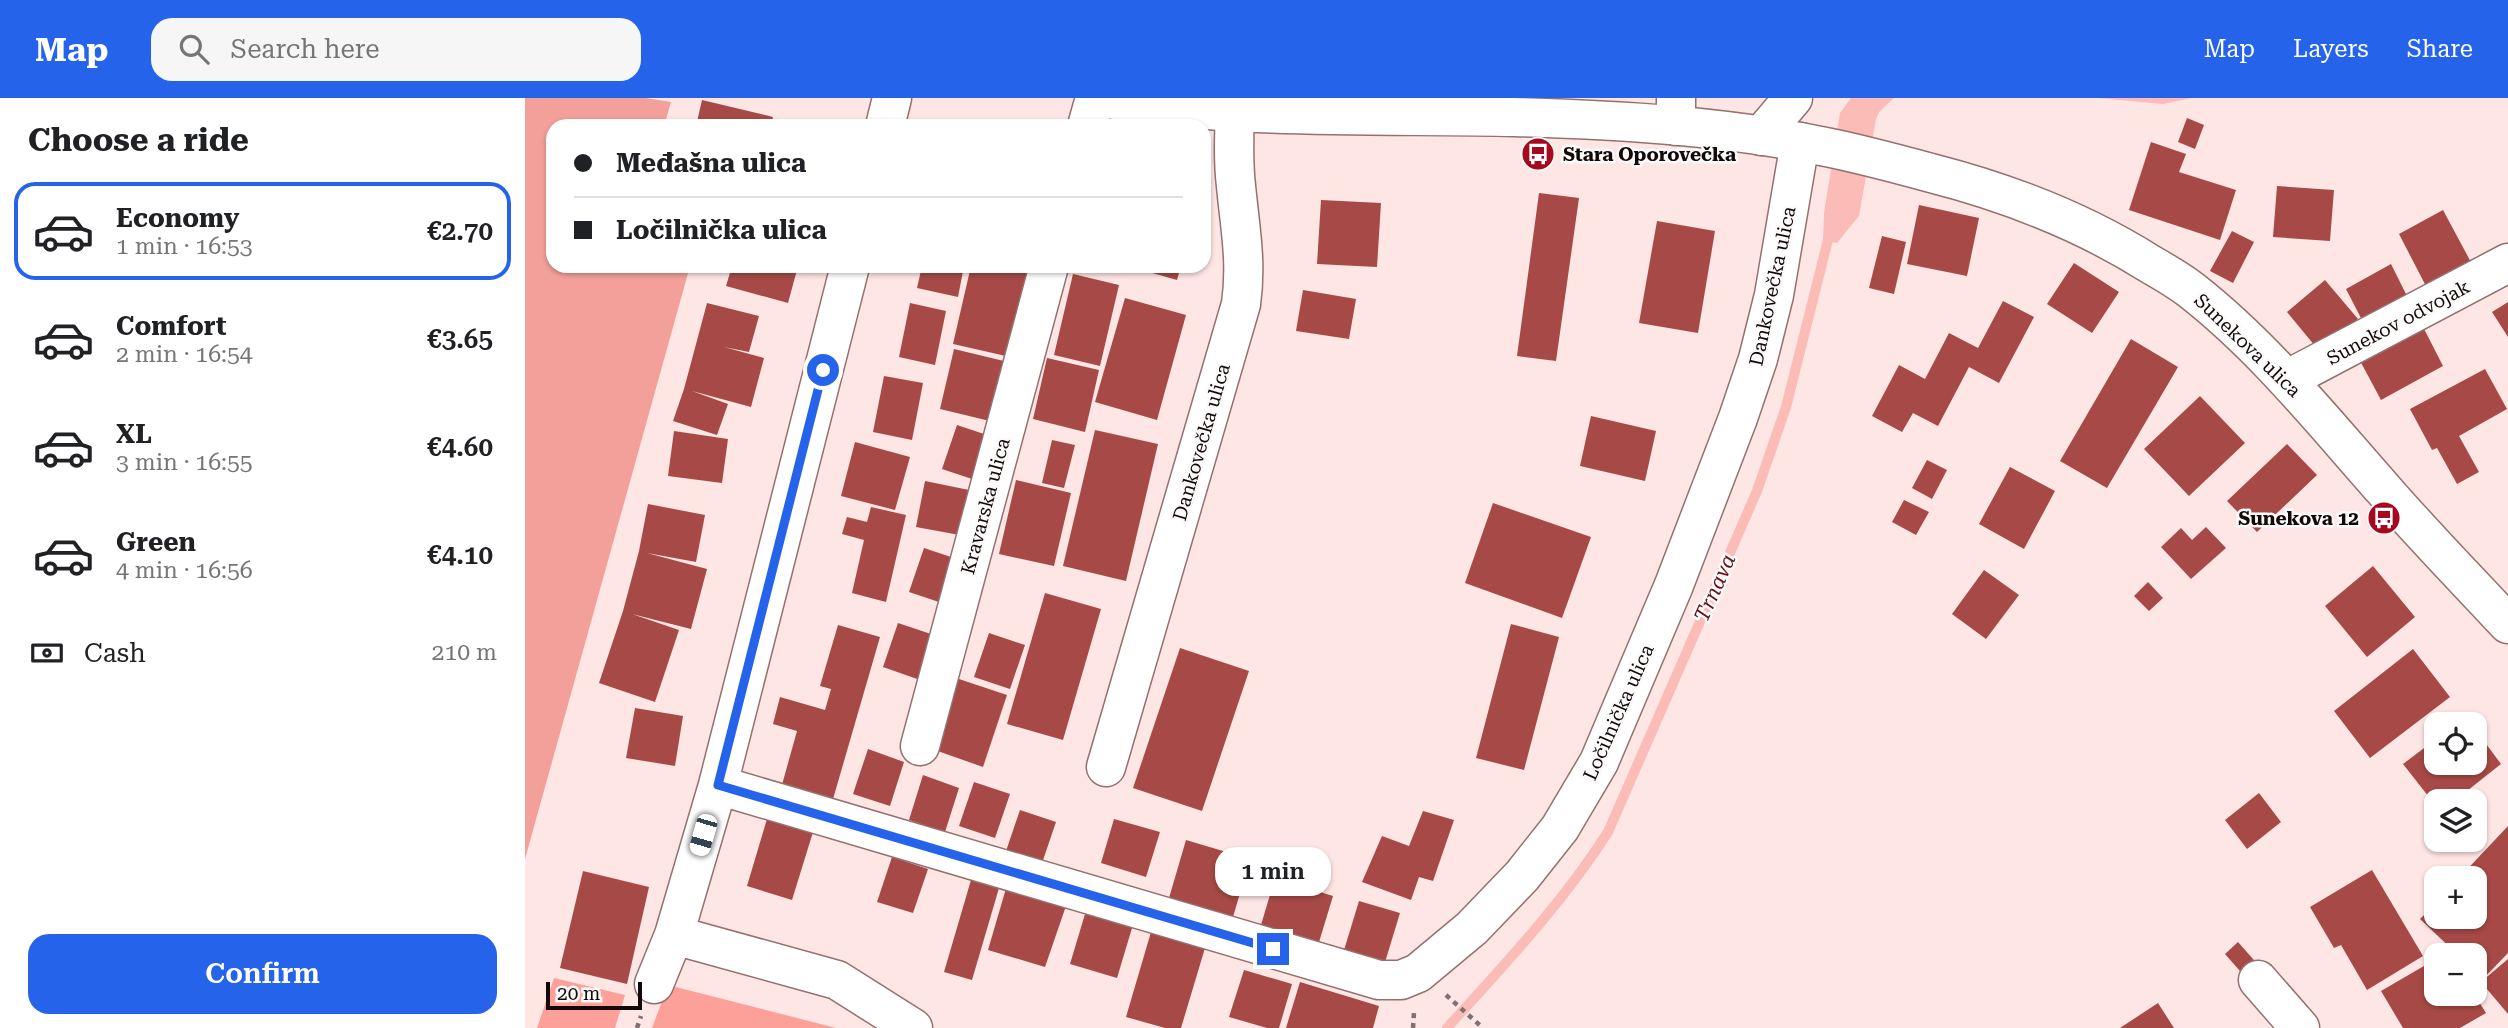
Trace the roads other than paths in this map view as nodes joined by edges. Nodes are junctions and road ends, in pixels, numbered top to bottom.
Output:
1 (893, 98) edge
2 (1095, 98) edge
3 (1101, 98) edge
4 (1793, 98) edge
5 (1235, 111) junction
6 (1676, 112) edge
7 (887, 119) edge
8 (1089, 119) edge
9 (1761, 136) junction
10 (1815, 145) junction
11 (2508, 263) edge
12 (848, 273) edge
13 (1047, 273) edge
14 (2288, 379) junction
15 (1674, 585) joint
16 (2508, 624) edge
17 (920, 746) dead end
18 (1106, 767) dead end
19 (718, 785) junction
20 (674, 935) junction
21 (2258, 981) dead end
22 (654, 984) dead end
23 (913, 1028) edge
24 (2300, 1028) edge

1 - 7 street
2 - 8 street
3 - 5 street
4 - 9 street
5 - 6 street
5 - 18 street, Dankovečka ulica
6 - 9 street
9 - 10 street
10 - 14 street, Sunekova ulica
10 - 15 street, Dankovečka ulica
11 - 14 street, Sunekov odvojak
12 - 19 street
13 - 17 street, Kravarska ulica
14 - 16 street, Sunekova ulica
15 - 19 street, Ločilnička ulica
19 - 20 street
20 - 22 street
20 - 23 street
21 - 24 street

